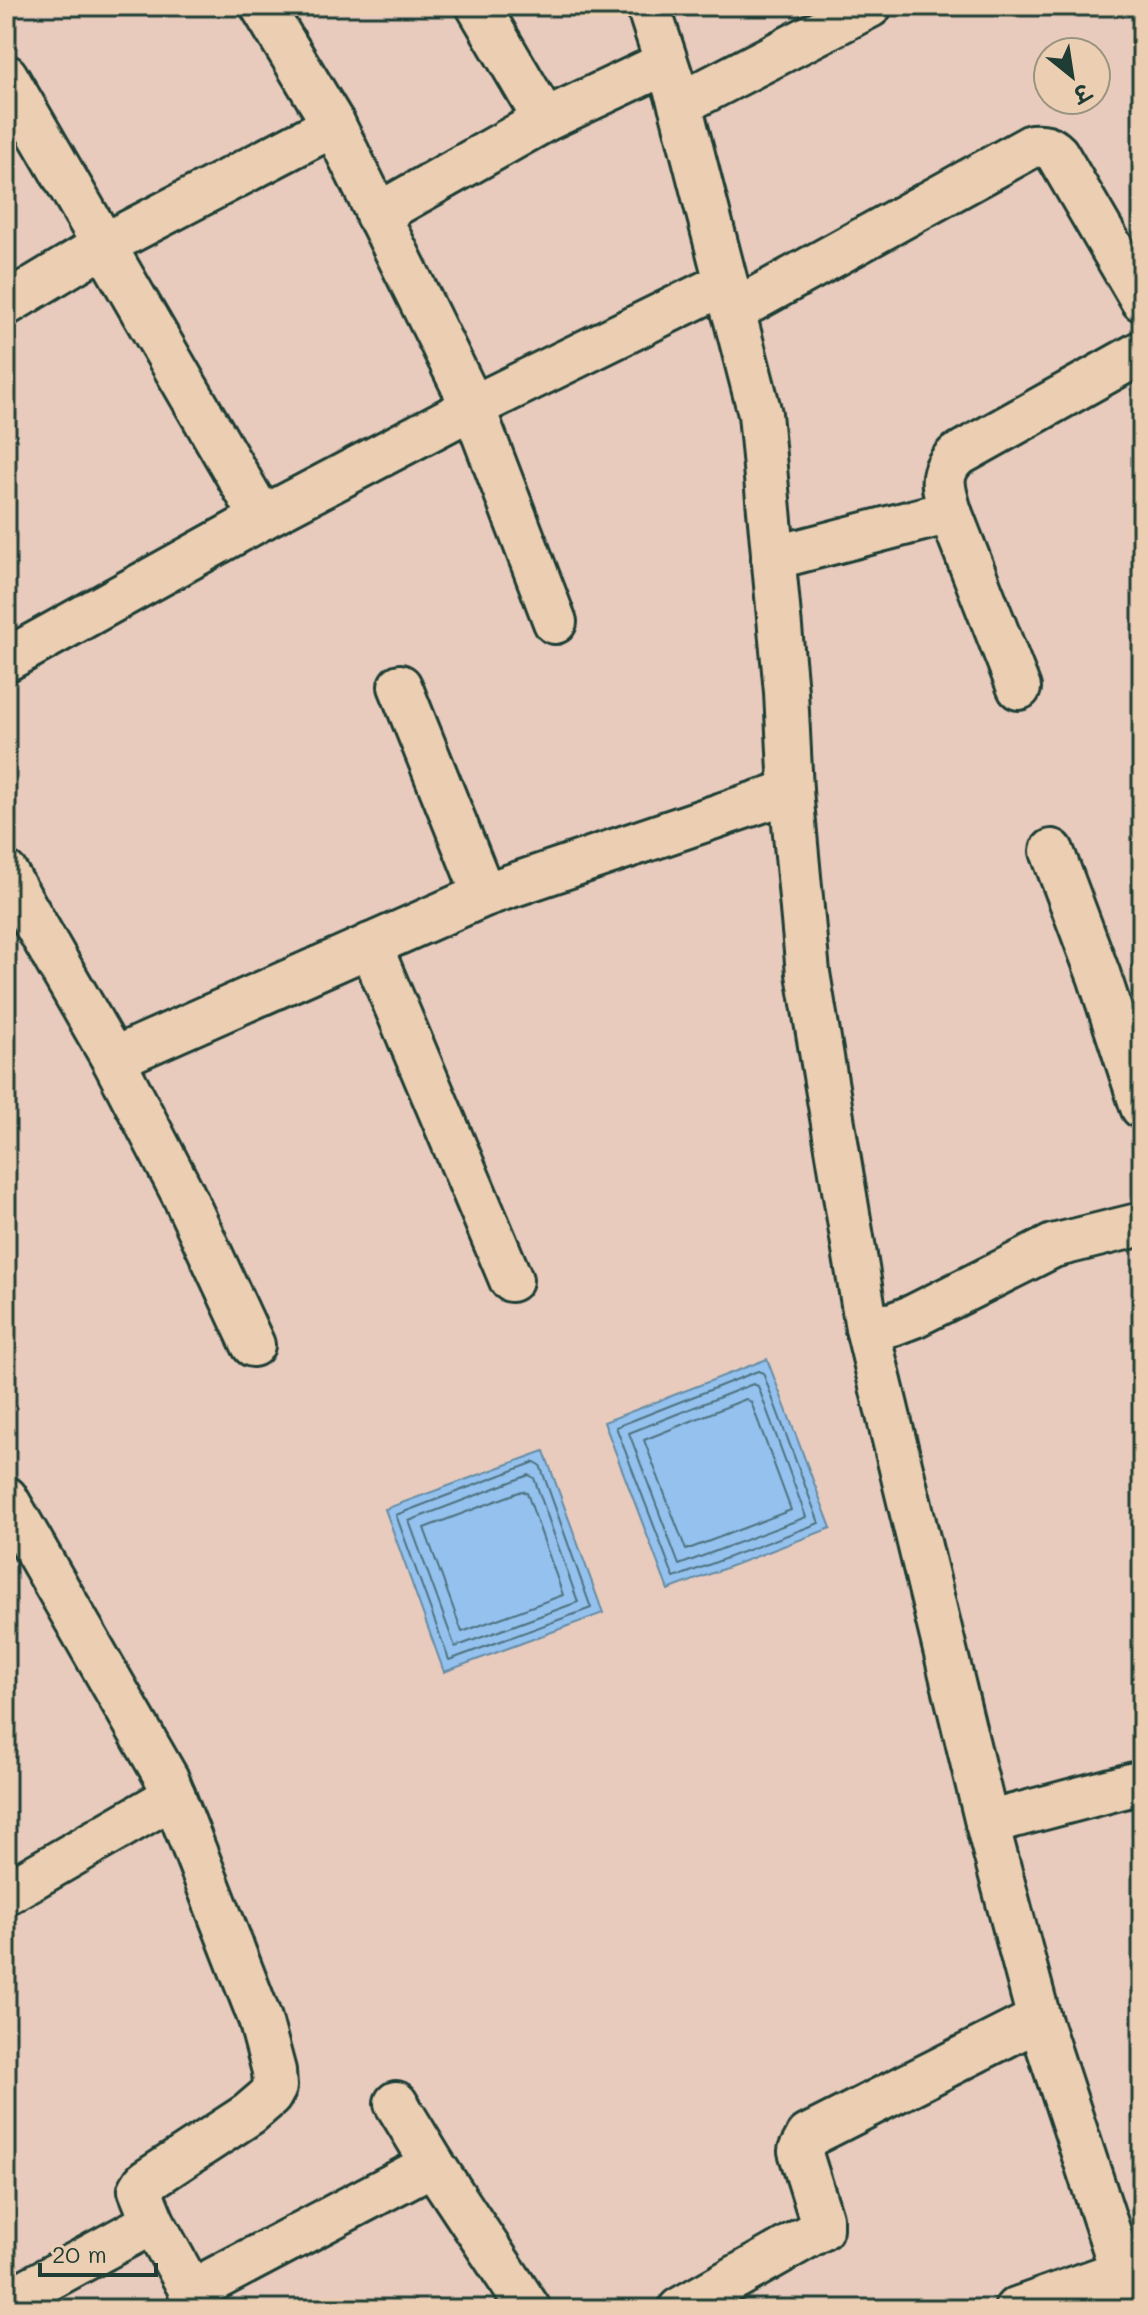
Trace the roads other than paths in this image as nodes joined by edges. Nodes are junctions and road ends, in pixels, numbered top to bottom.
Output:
1 (262, 6) edge
2 (478, 6) edge
3 (648, 6) edge
4 (870, 6) edge
5 (666, 63) junction
6 (6, 76) edge
7 (680, 104) junction
8 (545, 120) junction
9 (334, 125) junction
10 (377, 215) junction
11 (104, 245) junction
12 (730, 297) junction
13 (1142, 300) edge
14 (6, 304) edge
15 (1142, 352) edge
16 (473, 407) junction
17 (950, 512) junction
18 (262, 518) junction
19 (773, 558) junction
20 (555, 622) dead end
21 (10, 648) edge
22 (400, 686) dead end
23 (1019, 688) dead end
24 (791, 791) junction
25 (1052, 851) dead end
26 (6, 873) edge
27 (484, 895) junction
28 (370, 945) junction
29 (113, 1059) junction
30 (1142, 1107) edge
31 (1142, 1224) edge
32 (511, 1280) dead end
33 (867, 1328) junction
34 (253, 1345) dead end
35 (6, 1498) edge
36 (1142, 1782) edge
37 (174, 1796) junction
38 (987, 1823) junction
39 (6, 1893) edge
40 (1039, 2019) junction
41 (396, 2103) dead end
42 (433, 2164) junction
43 (153, 2222) junction
44 (1132, 2266) edge
45 (195, 2301) edge
46 (6, 2302) edge
47 (529, 2309) edge
48 (680, 2309) edge
49 (1016, 2309) edge
50 (1131, 2309) edge

1 - 9 street
2 - 8 street
3 - 5 street
4 - 7 street
5 - 7 street
5 - 8 street
6 - 11 street
7 - 12 street
8 - 10 street
9 - 10 street
9 - 11 street
10 - 16 street
11 - 14 street
11 - 18 street
12 - 13 street
12 - 16 street
12 - 19 street
15 - 17 street
16 - 18 street
16 - 20 street
17 - 19 street
17 - 23 street
18 - 21 street
19 - 24 street
22 - 27 street
24 - 27 street
24 - 33 street
25 - 30 street
26 - 29 street
27 - 28 street
28 - 29 street
28 - 32 street
29 - 34 street
31 - 33 street
33 - 38 street
35 - 37 street
36 - 38 street
37 - 39 street
37 - 43 street
38 - 40 street
40 - 44 street
40 - 48 street
41 - 42 street
42 - 45 street
42 - 47 street
43 - 45 street
43 - 46 street
44 - 49 street
44 - 50 street

